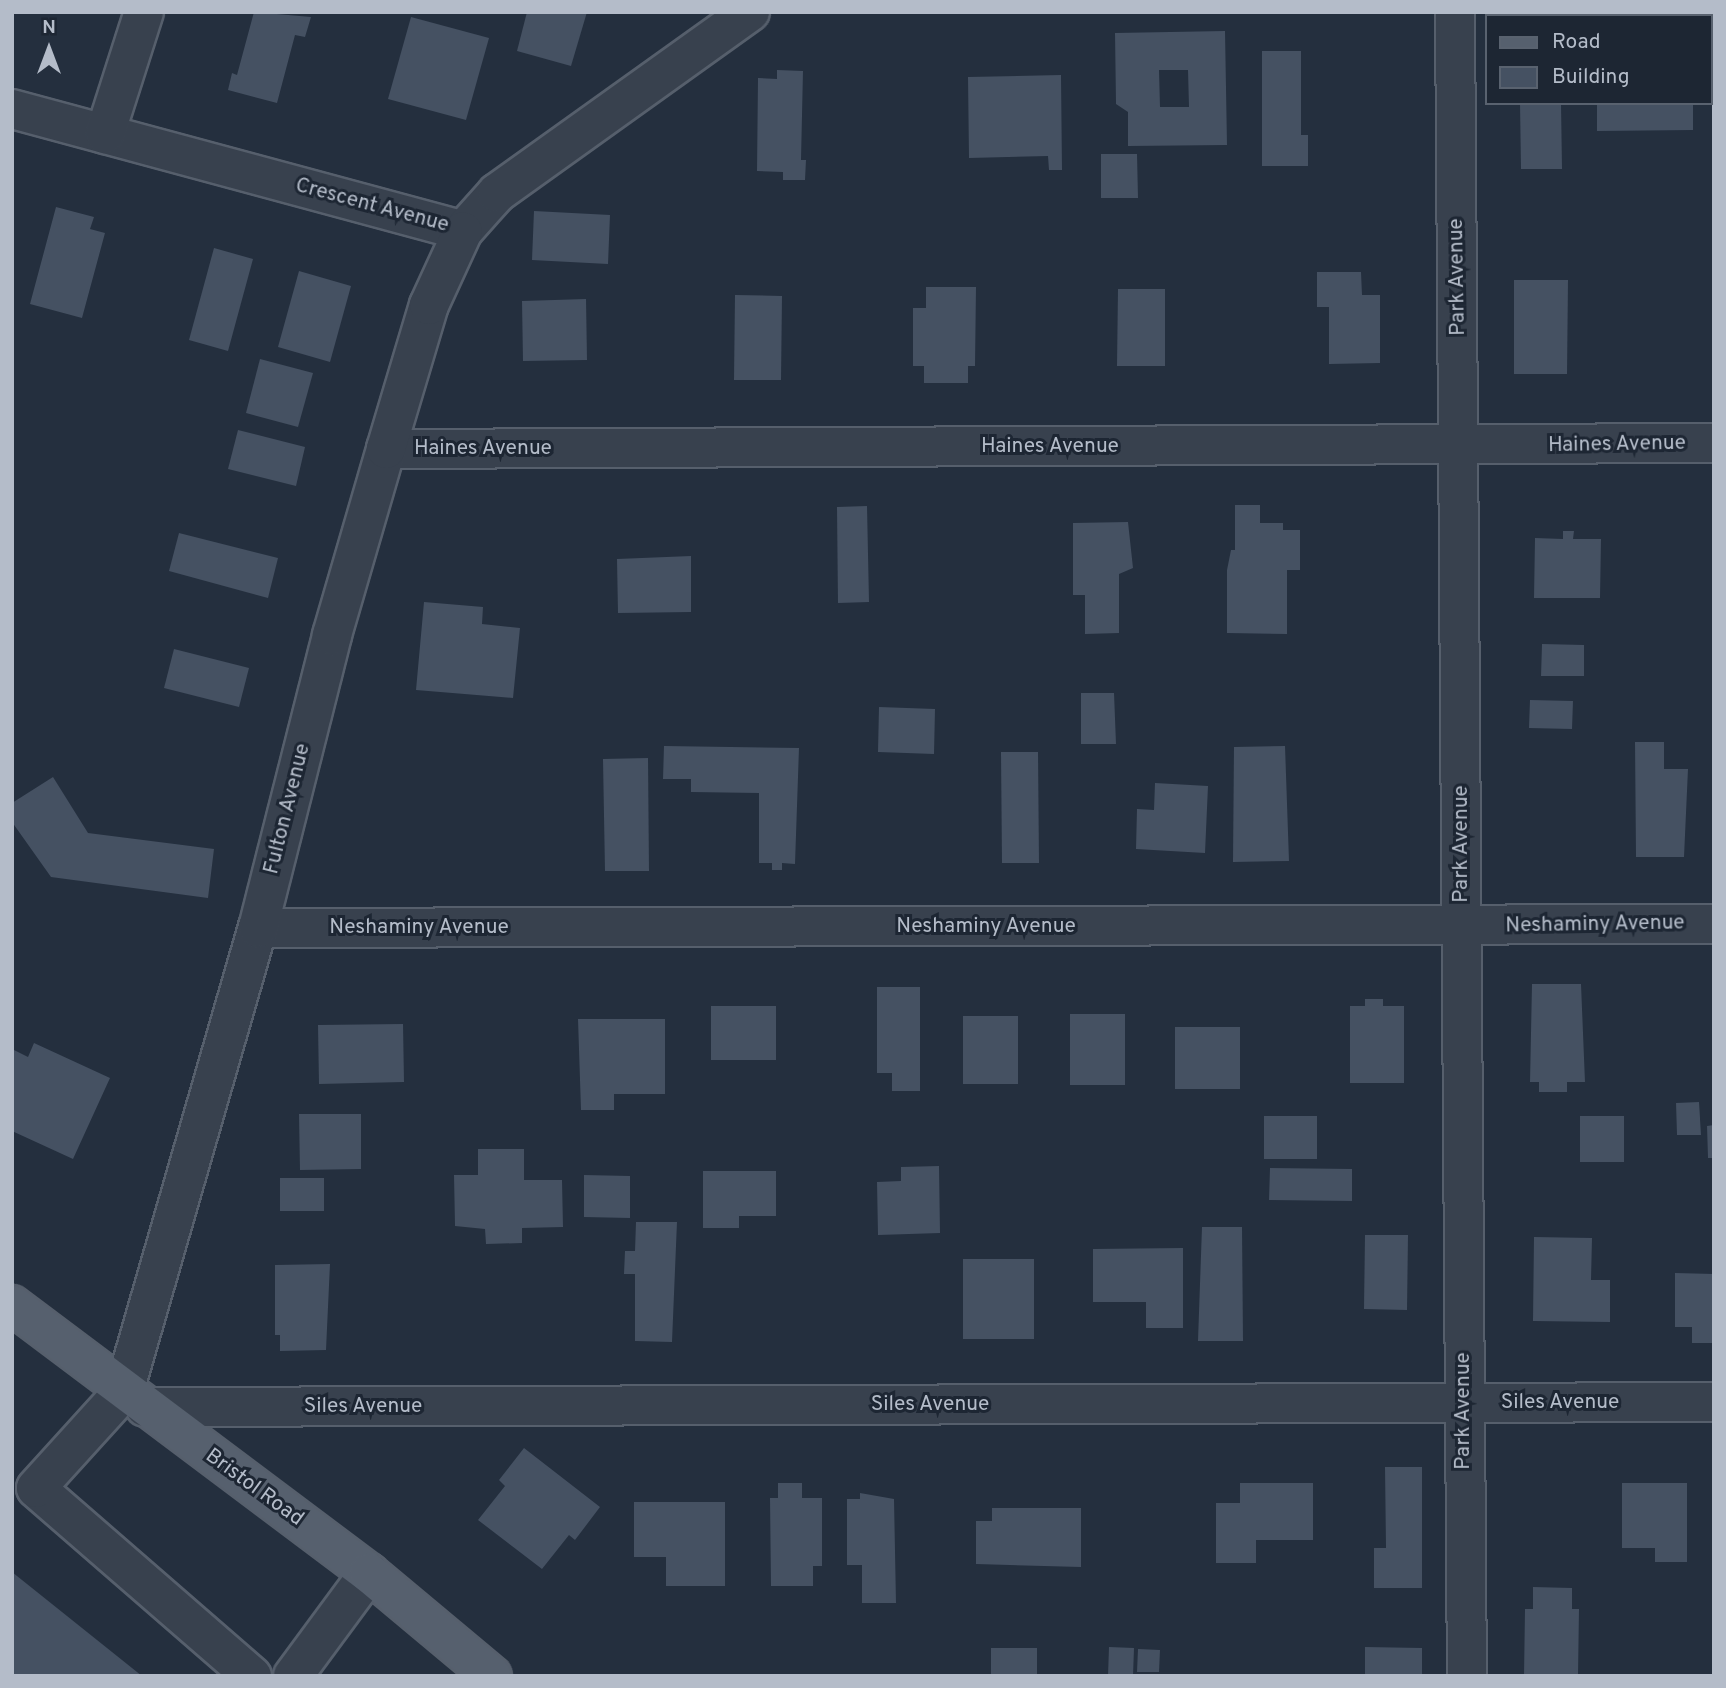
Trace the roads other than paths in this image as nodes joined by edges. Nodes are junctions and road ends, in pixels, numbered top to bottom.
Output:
1 (144, 12) edge
2 (750, 12) edge
3 (1455, 12) edge
4 (12, 109) edge
5 (105, 134) junction
6 (463, 231) junction
7 (1714, 443) edge
8 (1460, 447) junction
9 (386, 449) junction
10 (1714, 924) edge
11 (1462, 927) junction
12 (258, 928) junction
13 (12, 1305) edge
14 (134, 1399) junction
15 (1714, 1402) edge
16 (1464, 1404) junction
17 (24, 1483) edge
18 (369, 1573) junction
19 (252, 1676) edge
20 (293, 1676) edge
21 (492, 1676) edge
22 (1466, 1676) edge

1 - 5 street
2 - 6 street, Crescent Avenue
3 - 8 street, Park Avenue
4 - 5 street, Crescent Avenue
5 - 6 street, Crescent Avenue
6 - 9 street, Fulton Avenue
7 - 8 street, Haines Avenue
8 - 9 street, Haines Avenue
8 - 11 street, Park Avenue
9 - 12 street, Fulton Avenue
10 - 11 street, Neshaminy Avenue
11 - 12 street, Neshaminy Avenue
11 - 16 street, Park Avenue
12 - 14 street, Fulton Avenue
13 - 14 main road, Bristol Road
14 - 16 street, Siles Avenue
14 - 17 street
14 - 18 main road, Bristol Road
15 - 16 street, Siles Avenue
16 - 22 street, Park Avenue
17 - 19 street
18 - 20 street
18 - 21 main road, Bristol Road

